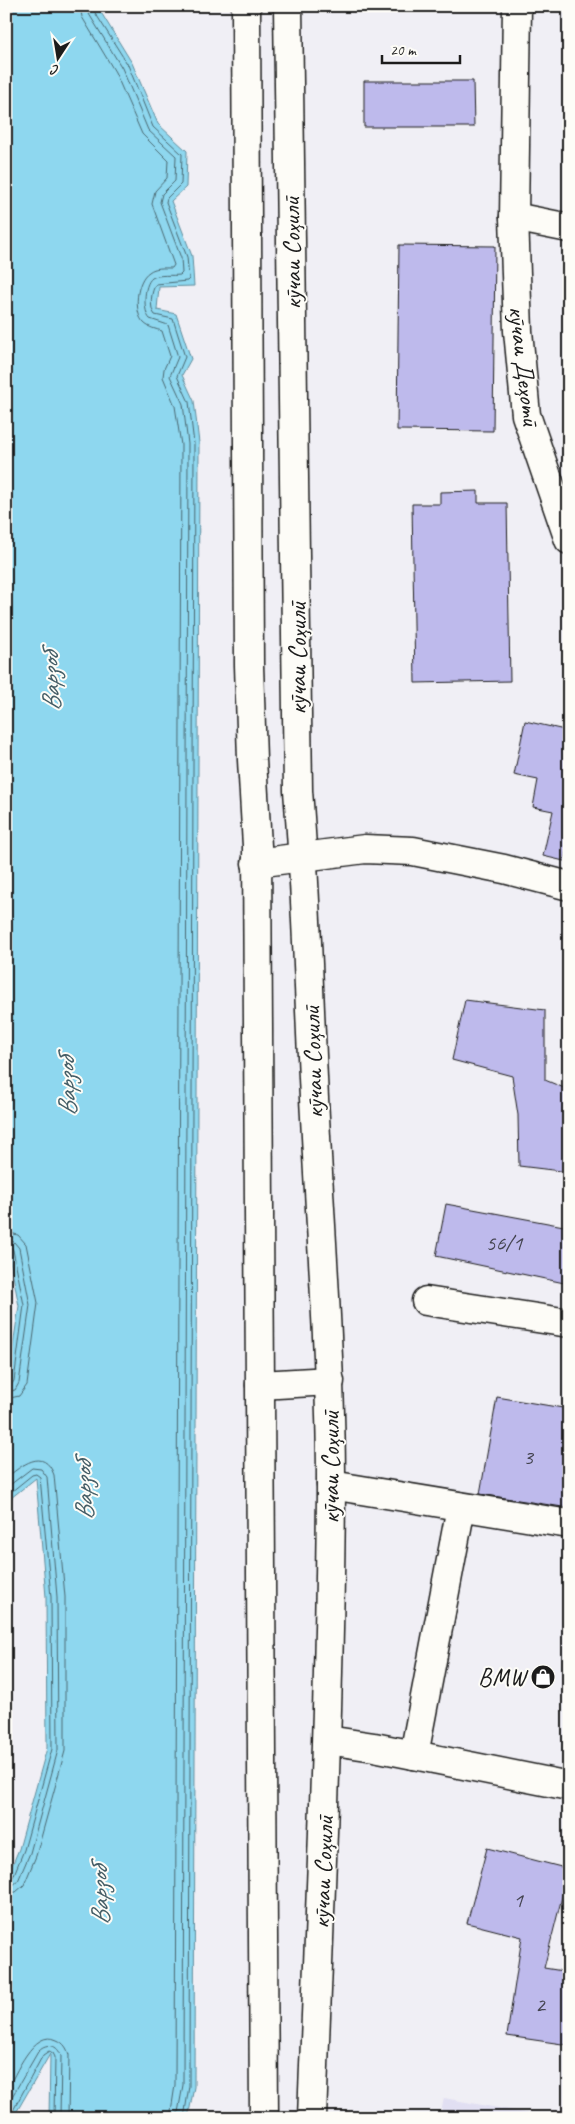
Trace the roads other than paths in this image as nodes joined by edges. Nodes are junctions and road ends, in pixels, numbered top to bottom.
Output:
1 (246, 6) edge
2 (288, 6) edge
3 (517, 6) edge
4 (514, 217) junction
5 (569, 228) edge
6 (569, 540) edge
7 (303, 856) junction
8 (256, 863) junction
9 (569, 886) edge
10 (426, 1301) dead end
11 (569, 1323) edge
12 (330, 1381) junction
13 (260, 1385) junction
14 (331, 1485) junction
15 (461, 1507) junction
16 (569, 1524) edge
17 (327, 1740) junction
18 (414, 1755) junction
19 (569, 1786) edge
20 (264, 2118) edge
21 (312, 2118) edge

1 - 8 main road
2 - 7 main road, кӯчаи Соҳилӣ
3 - 4 main road, кӯчаи Деҳотӣ
4 - 5 main road
4 - 6 main road, кӯчаи Деҳотӣ
7 - 8 main road
7 - 9 main road
7 - 12 main road, кӯчаи Соҳилӣ
8 - 13 main road
10 - 11 main road
12 - 13 main road
12 - 14 main road, кӯчаи Соҳилӣ
13 - 20 main road
14 - 15 main road
14 - 17 main road, кӯчаи Соҳилӣ
15 - 16 main road
15 - 18 main road
17 - 18 main road
17 - 21 main road, кӯчаи Соҳилӣ
18 - 19 main road

